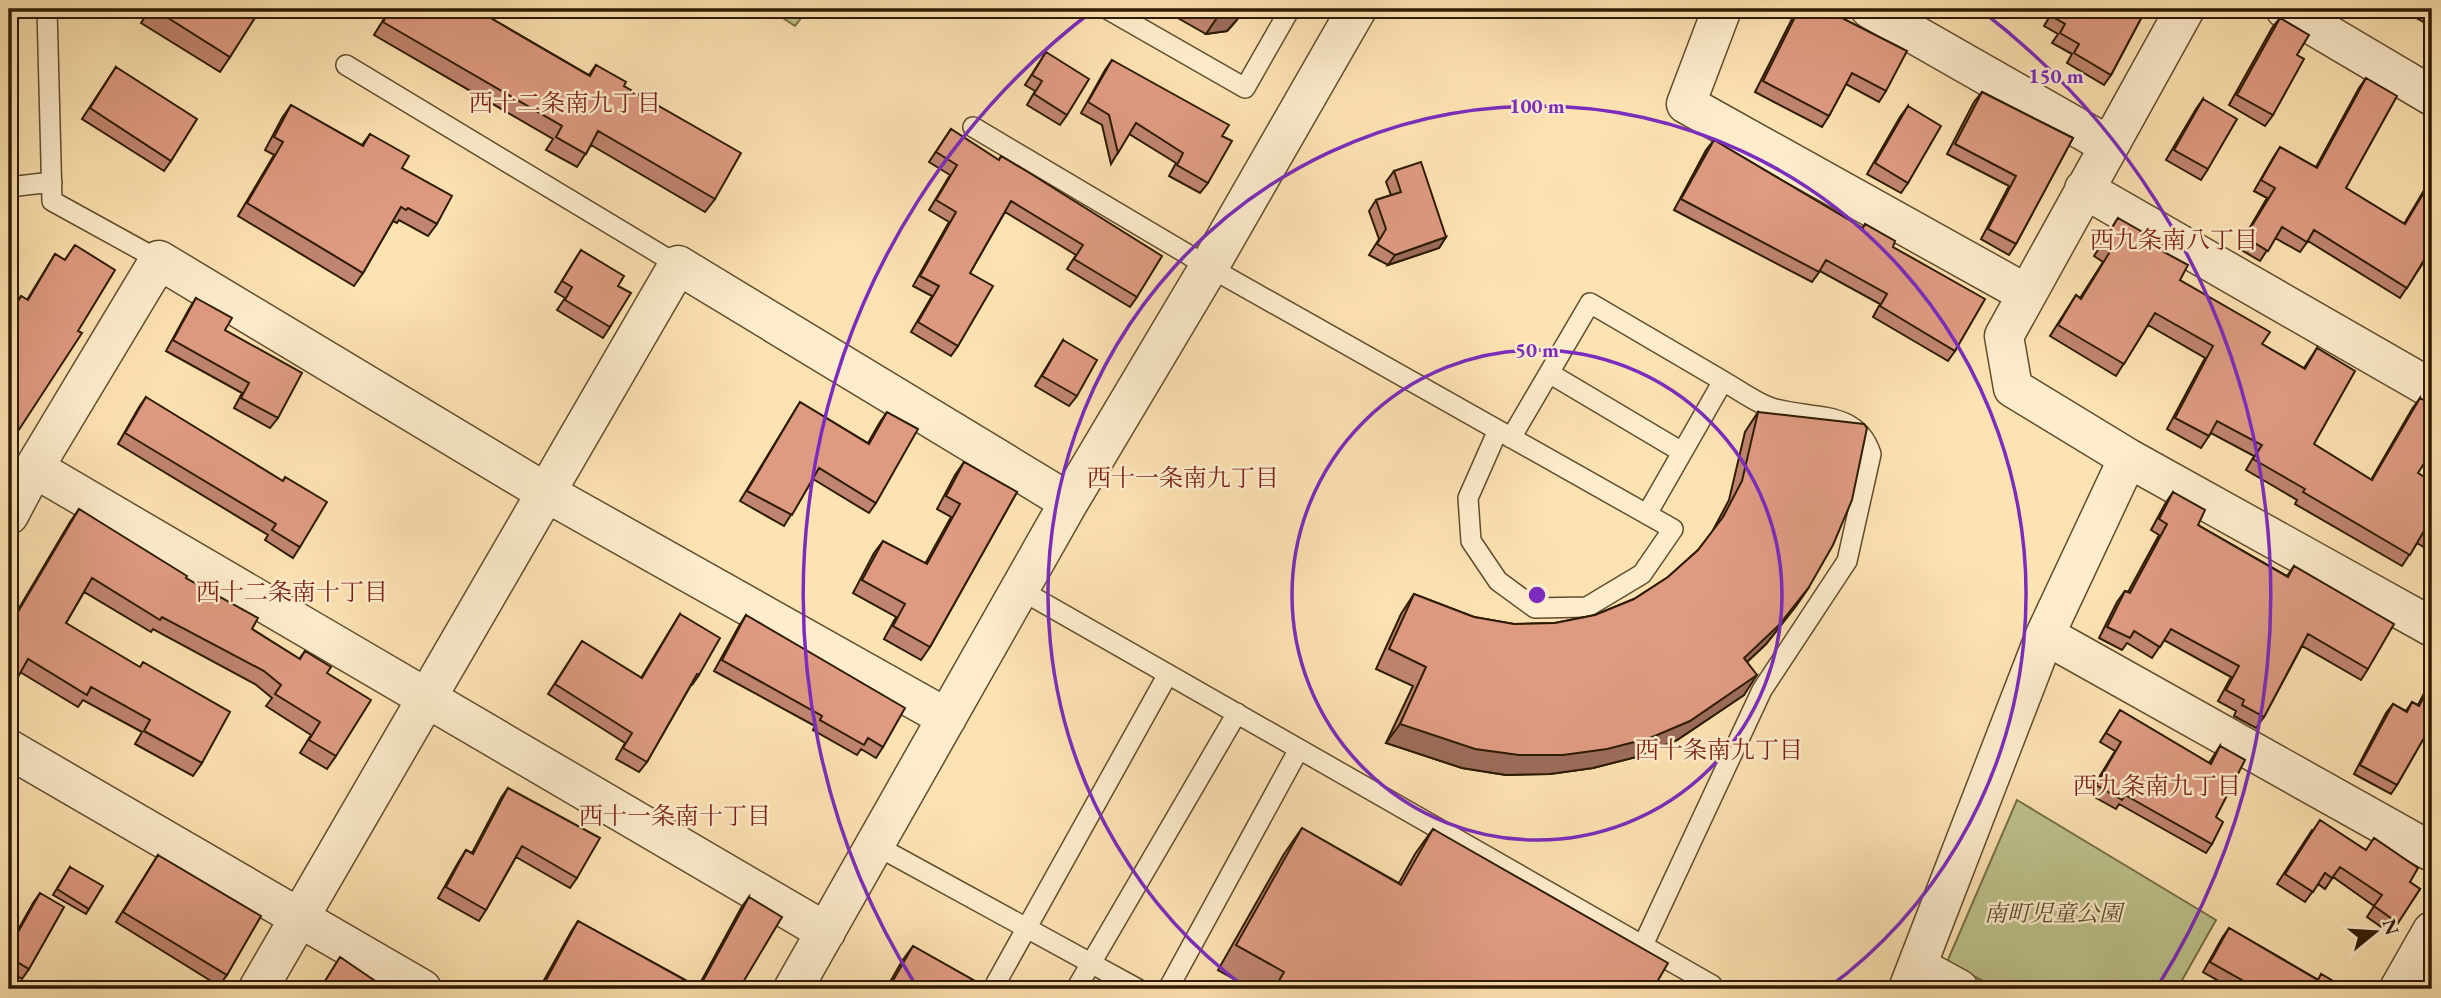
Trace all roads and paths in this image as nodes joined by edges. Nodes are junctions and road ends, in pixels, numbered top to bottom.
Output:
1 (47, 9) edge
2 (1107, 9) edge
3 (1290, 9) edge
4 (1357, 9) edge
5 (1723, 9) edge
6 (1870, 9) edge
7 (2185, 9) edge
8 (2285, 9) edge
9 (346, 65) dead end
10 (2432, 96) edge
11 (974, 127) dead end
12 (2108, 145) junction
13 (52, 182) junction
14 (9, 187) edge
15 (2084, 189) junction
16 (159, 260) junction
17 (678, 265) junction
18 (1209, 267) junction
19 (2026, 294) junction
20 (1549, 373) junction
21 (1723, 382) junction
22 (2432, 389) edge
23 (1504, 434) junction
24 (1682, 452) junction
25 (2128, 458) junction
26 (34, 468) junction
27 (545, 492) junction
28 (1069, 502) junction
29 (9, 514) edge
30 (1647, 514) junction
31 (1019, 589) junction
32 (2432, 627) edge
33 (2045, 635) junction
34 (1168, 674) junction
35 (427, 697) junction
36 (1237, 713) junction
37 (947, 718) junction
38 (9, 749) edge
39 (1299, 749) junction
40 (876, 845) junction
41 (2432, 852) edge
42 (299, 916) junction
43 (1027, 928) junction
44 (2432, 931) edge
45 (826, 932) junction
46 (1643, 945) junction
47 (1091, 963) junction
48 (1912, 977) edge
49 (996, 983) dead end
50 (1714, 988) edge
51 (258, 989) edge
52 (422, 989) edge
53 (793, 989) edge
54 (1076, 989) edge
55 (1138, 989) edge
56 (1168, 989) edge
57 (1959, 989) edge
58 (2399, 989) edge

1 - 13 lane
2 - 3 lane
4 - 18 street
5 - 19 street
6 - 12 street
7 - 12 street
8 - 10 street
9 - 17 lane
11 - 18 lane
12 - 15 street
13 - 14 lane
13 - 16 lane
15 - 19 street
15 - 22 street
16 - 26 street
16 - 27 street
17 - 27 street
17 - 28 street
18 - 23 lane
18 - 28 street
19 - 25 street
20 - 21 lane
20 - 23 lane
20 - 24 lane
21 - 24 lane
21 - 46 lane
23 - 30 lane
23 - 30 lane
24 - 30 lane
25 - 32 street
25 - 33 street
26 - 29 street
26 - 35 street
27 - 35 street
27 - 37 street
28 - 31 street
31 - 34 lane
31 - 37 street
33 - 41 street
33 - 48 street
34 - 36 lane
34 - 43 lane
35 - 42 street
35 - 45 street
36 - 39 lane
36 - 47 lane
37 - 40 street
38 - 42 street
39 - 46 lane
39 - 56 lane
40 - 43 lane
40 - 45 street
42 - 51 street
42 - 52 street
43 - 47 lane
43 - 49 lane
44 - 58 street
45 - 53 street
46 - 50 lane
47 - 54 lane
47 - 55 lane
48 - 57 street

